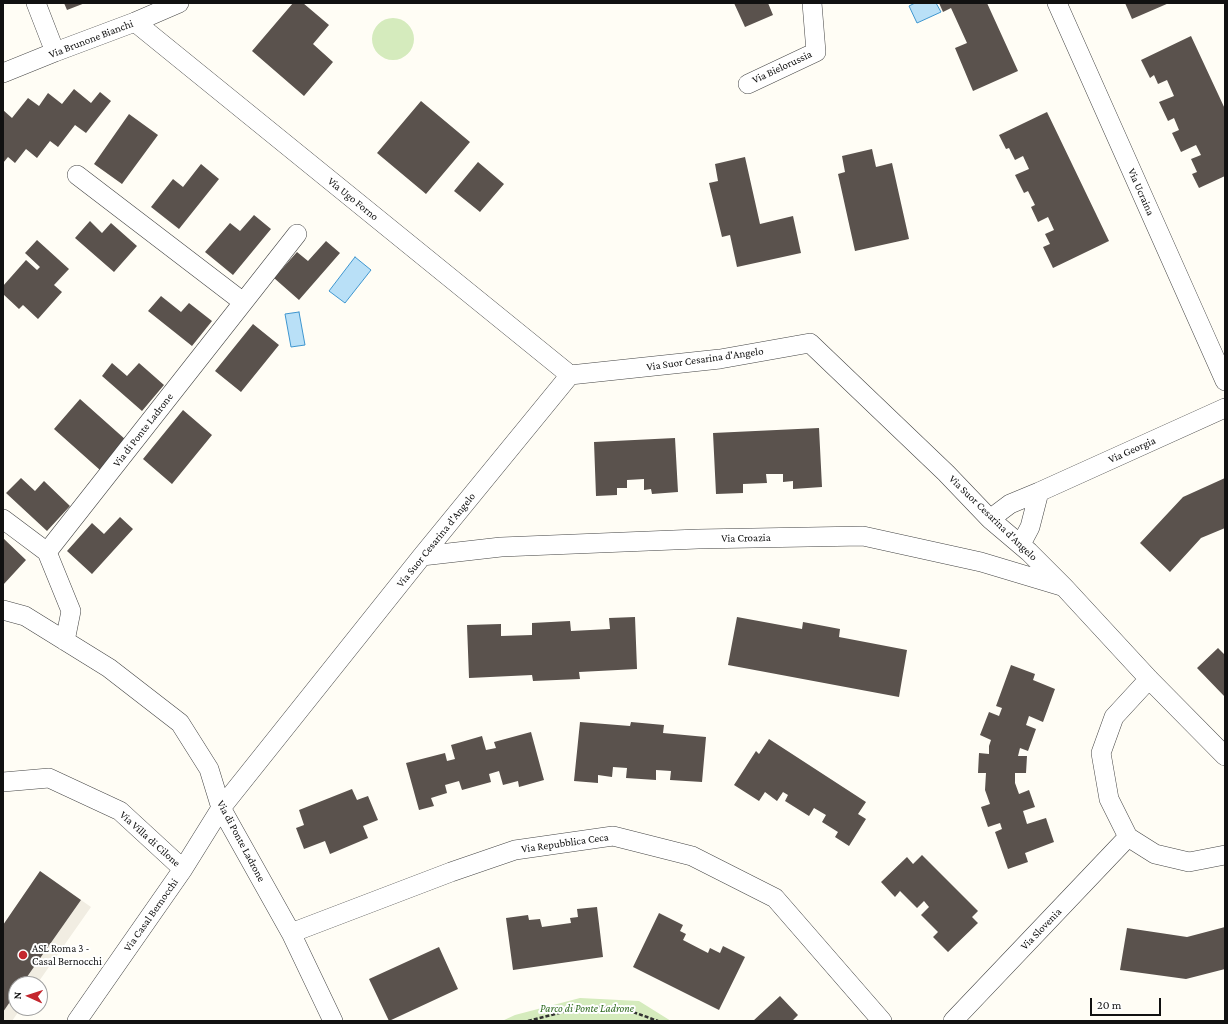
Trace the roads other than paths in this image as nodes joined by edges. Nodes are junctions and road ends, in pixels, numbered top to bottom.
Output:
1 (36, 3) edge
2 (179, 3) edge
3 (812, 3) edge
4 (1057, 3) edge
5 (135, 22) junction
6 (55, 52) junction
7 (3, 73) edge
8 (748, 84) dead end
9 (77, 175) dead end
10 (297, 234) dead end
11 (243, 302) junction
12 (570, 375) junction
13 (1225, 382) edge
14 (1225, 408) edge
15 (1039, 492) junction
16 (990, 518) junction
17 (3, 519) edge
18 (1021, 544) junction
19 (47, 552) junction
20 (422, 556) junction
21 (1064, 587) junction
22 (3, 610) edge
23 (65, 641) junction
24 (1149, 679) junction
25 (1225, 756) edge
26 (3, 782) edge
27 (221, 808) junction
28 (1128, 836) junction
29 (1225, 854) edge
30 (183, 868) junction
31 (290, 933) junction
32 (77, 1021) edge
33 (333, 1021) edge
34 (882, 1021) edge
35 (953, 1021) edge

1 - 6 street
2 - 5 street, Via Brunone Bianchi
3 - 8 street, Via Bielorussia
4 - 13 street, Via Ucraina
5 - 6 street, Via Brunone Bianchi
5 - 12 street, Via Ugo Forno
6 - 7 street, Via Brunone Bianchi
9 - 11 street
10 - 11 street, Via di Ponte Ladrone
11 - 19 street, Via di Ponte Ladrone
12 - 16 street, Via Suor Cesarina d'Angelo
12 - 20 street, Via Suor Cesarina d'Angelo
14 - 15 street, Via Georgia
15 - 16 street, Via Georgia
15 - 18 street
16 - 18 street, Via Suor Cesarina d'Angelo
17 - 19 street
18 - 21 street, Via Suor Cesarina d'Angelo
19 - 23 street
20 - 21 street, Via Croazia
20 - 27 street, Via Suor Cesarina d'Angelo
21 - 24 street, Via Suor Cesarina d'Angelo
22 - 23 street, Via di Ponte Ladrone
23 - 27 street, Via di Ponte Ladrone
24 - 25 street, Via Suor Cesarina d'Angelo
24 - 28 street
26 - 30 street, Via Villa di Cilone
27 - 30 street, Via Casal Bernocchi
27 - 31 street, Via di Ponte Ladrone
28 - 29 street
28 - 35 street, Via Slovenia
30 - 32 street, Via Casal Bernocchi
31 - 33 street, Via di Ponte Ladrone
31 - 34 street, Via Repubblica Ceca

